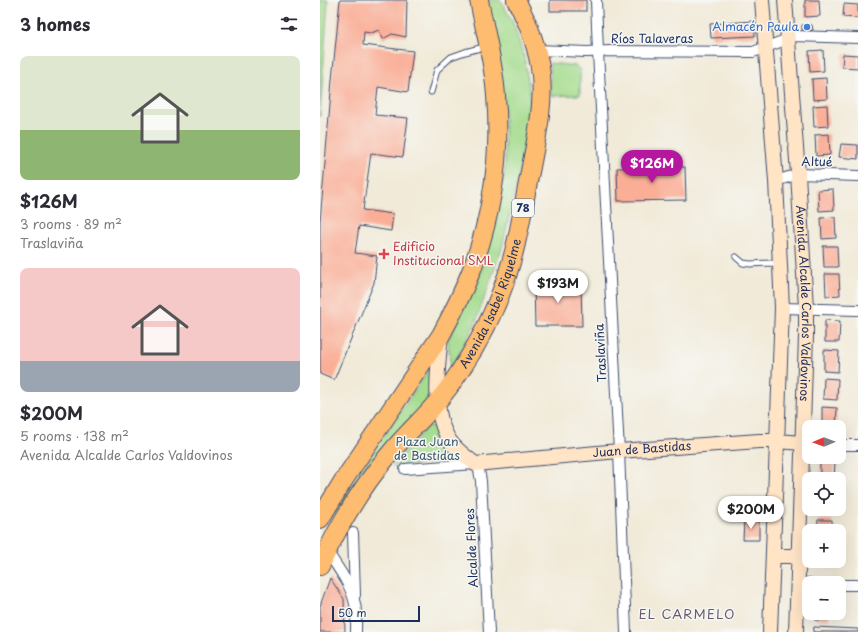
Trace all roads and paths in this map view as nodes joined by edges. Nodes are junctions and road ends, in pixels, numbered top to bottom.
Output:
1 (469, 0) edge
2 (479, 0) edge
3 (516, 0) edge
4 (596, 0) edge
5 (762, 0) edge
6 (785, 0) edge
7 (858, 38) edge
8 (788, 39) junction
9 (766, 47) junction
10 (489, 48) junction
11 (537, 50) junction
12 (598, 52) junction
13 (431, 92) dead end
14 (798, 174) junction
15 (858, 176) edge
16 (776, 181) junction
17 (736, 257) dead end
18 (780, 264) junction
19 (782, 308) junction
20 (806, 308) junction
21 (858, 310) edge
22 (441, 335) junction
23 (437, 402) junction
24 (806, 420) edge
25 (777, 441) junction
26 (802, 443) edge
27 (846, 444) edge
28 (858, 445) edge
29 (619, 451) junction
30 (476, 464) junction
31 (805, 464) edge
32 (404, 469) dead end
33 (320, 519) edge
34 (353, 533) dead end
35 (773, 556) junction
36 (798, 556) junction
37 (323, 558) edge
38 (802, 578) edge
39 (846, 585) edge
40 (858, 585) edge
41 (802, 590) edge
42 (355, 605) junction
43 (356, 632) edge
44 (489, 632) edge
45 (626, 632) edge
46 (770, 632) edge
47 (796, 632) edge

1 - 10 highway
2 - 10 highway
3 - 11 highway, Avenida Isabel Riquelme / 78
4 - 12 street, Traslaviña
5 - 9 main road, Avenida Alcalde Carlos Valdovinos
6 - 8 main road, Avenida Alcalde Carlos Valdovinos
7 - 8 street, Ríos Talaveras
8 - 9 street, Ríos Talaveras
8 - 14 main road, Avenida Alcalde Carlos Valdovinos
9 - 12 street, Ríos Talaveras
9 - 16 main road, Avenida Alcalde Carlos Valdovinos
10 - 13 lane
10 - 22 highway
11 - 12 street, Ríos Talaveras
11 - 23 highway, Avenida Isabel Riquelme / 78
12 - 29 street, Traslaviña
14 - 15 street, Altué
14 - 16 street, Altué
14 - 20 main road, Avenida Alcalde Carlos Valdovinos
16 - 18 main road, Avenida Alcalde Carlos Valdovinos
17 - 18 lane
18 - 19 main road, Avenida Alcalde Carlos Valdovinos
19 - 20 street
19 - 25 main road, Avenida Alcalde Carlos Valdovinos
20 - 21 street
20 - 24 main road, Avenida Alcalde Carlos Valdovinos
22 - 23 main road
22 - 33 highway
23 - 30 main road
23 - 37 highway, Avenida Isabel Riquelme / 78
25 - 26 main road, Juan de Bastidas
25 - 29 main road, Juan de Bastidas
25 - 35 main road, Avenida Alcalde Carlos Valdovinos
27 - 28 street
29 - 30 main road, Juan de Bastidas
29 - 45 street, Traslaviña
30 - 32 street, Juan de Bastidas
30 - 44 street, Alcalde Flores
31 - 36 main road, Avenida Alcalde Carlos Valdovinos
34 - 42 street
35 - 36 main road
35 - 46 main road, Avenida Alcalde Carlos Valdovinos
36 - 38 main road, Avenida Alcalde Carlos Valdovinos
37 - 42 street
39 - 40 street
41 - 47 main road, Avenida Alcalde Carlos Valdovinos
42 - 43 street

